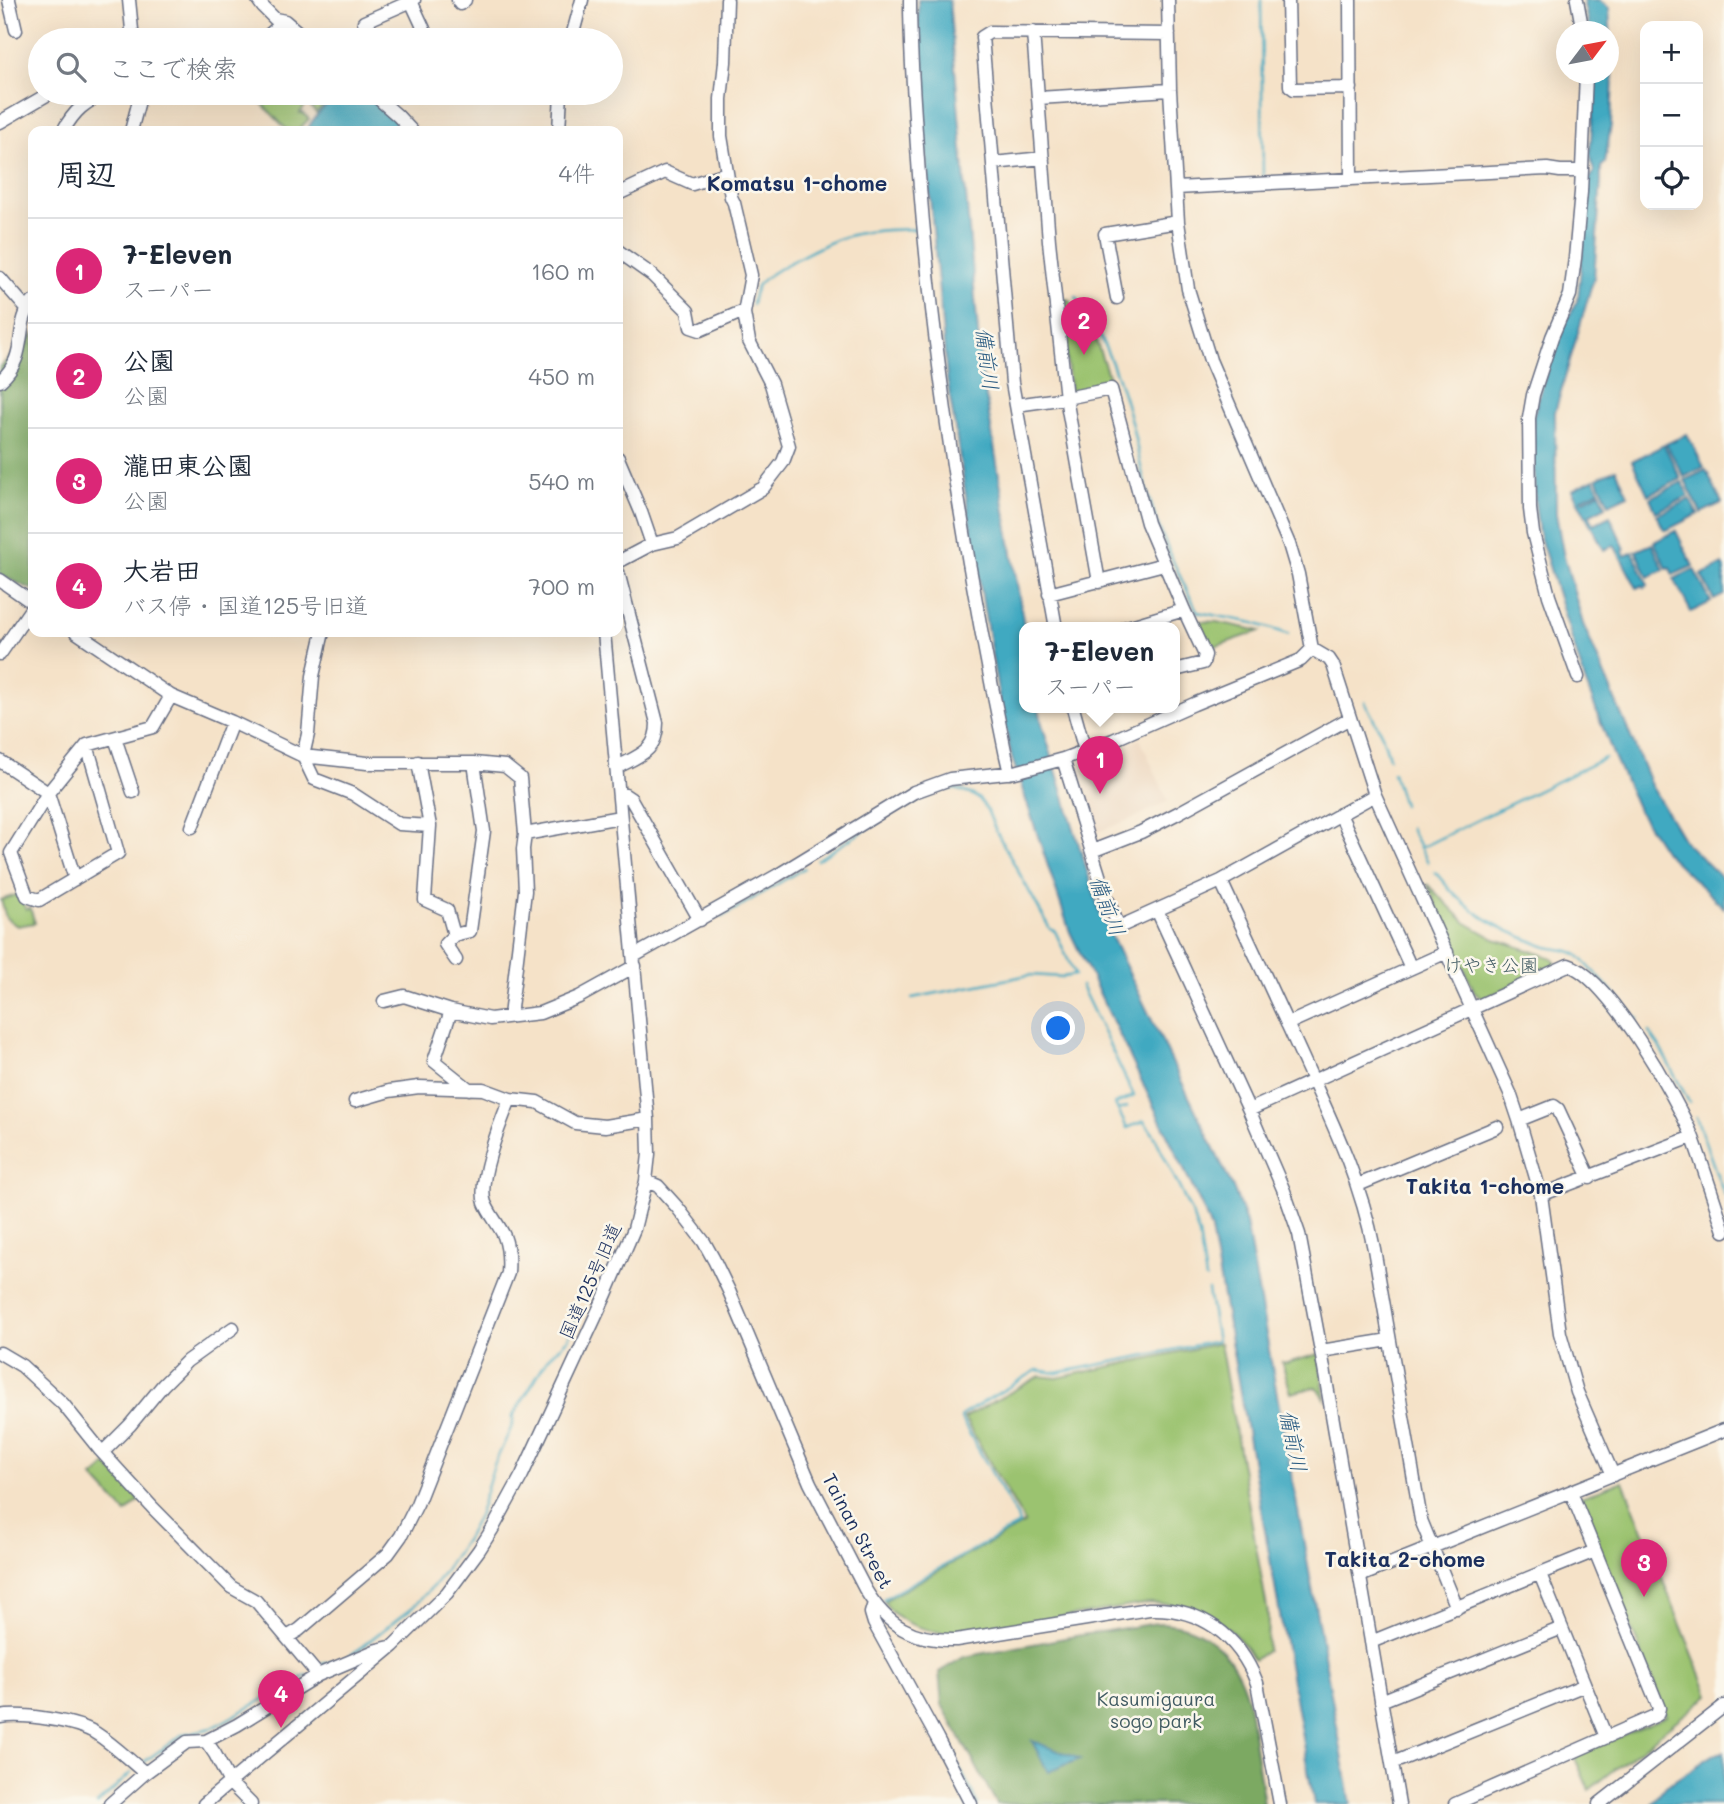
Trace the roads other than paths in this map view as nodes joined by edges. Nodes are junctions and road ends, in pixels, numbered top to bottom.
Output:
1 (9, 0) edge
2 (129, 0) edge
3 (258, 0) edge
4 (458, 0) edge
5 (464, 0) edge
6 (582, 0) edge
7 (727, 0) edge
8 (910, 0) edge
9 (1168, 0) edge
10 (1288, 0) edge
11 (1350, 0) edge
12 (1577, 0) edge
13 (412, 1) edge
14 (285, 21) junction
15 (1581, 21) edge
16 (132, 28) edge
17 (277, 28) edge
18 (293, 28) edge
19 (369, 28) edge
20 (424, 28) edge
21 (574, 28) edge
22 (16, 30) dead end
23 (1033, 32) junction
24 (1169, 34) junction
25 (1586, 84) edge
26 (1350, 88) junction
27 (1170, 90) junction
28 (1038, 98) junction
29 (29, 105) edge
30 (85, 105) edge
31 (138, 105) edge
32 (386, 105) edge
33 (560, 105) edge
34 (0, 122) edge
35 (66, 126) edge
36 (132, 126) edge
37 (407, 126) edge
38 (559, 126) edge
39 (1042, 158) junction
40 (993, 163) junction
41 (1582, 171) junction
42 (727, 173) junction
43 (1351, 179) junction
44 (1176, 188) junction
45 (623, 191) edge
46 (1178, 222) junction
47 (623, 255) edge
48 (0, 278) edge
49 (1117, 298) dead end
50 (28, 304) edge
51 (744, 313) junction
52 (28, 314) edge
53 (0, 381) edge
54 (1066, 398) junction
55 (1016, 405) junction
56 (623, 470) edge
57 (652, 544) junction
58 (623, 559) edge
59 (1164, 564) junction
60 (0, 580) edge
61 (1099, 582) junction
62 (623, 591) edge
63 (1049, 594) junction
64 (28, 601) edge
65 (1184, 610) junction
66 (28, 612) edge
67 (1055, 622) edge
68 (1144, 622) edge
69 (83, 637) edge
70 (322, 637) edge
71 (604, 637) edge
72 (2, 649) edge
73 (1312, 649) junction
74 (1180, 669) edge
75 (1578, 677) dead end
76 (171, 696) junction
77 (1180, 711) edge
78 (1074, 713) edge
79 (1175, 713) edge
80 (1350, 718) junction
81 (232, 722) junction
82 (115, 738) junction
83 (87, 745) junction
84 (1085, 751) junction
85 (303, 756) junction
86 (1061, 759) junction
87 (0, 761) edge
88 (418, 762) junction
89 (474, 763) junction
90 (616, 768) junction
91 (1012, 772) junction
92 (48, 793) junction
93 (132, 793) dead end
94 (619, 794) junction
95 (1375, 795) junction
96 (1340, 814) junction
97 (620, 817) junction
98 (430, 826) junction
99 (192, 827) dead end
100 (525, 834) junction
101 (1093, 851) junction
102 (75, 879) junction
103 (1221, 881) junction
104 (1157, 910) junction
105 (699, 920) junction
106 (454, 935) junction
107 (1447, 952) junction
108 (456, 960) dead end
109 (634, 961) junction
110 (1412, 968) junction
111 (384, 1001) dead end
112 (1472, 1009) junction
113 (451, 1011) junction
114 (510, 1016) junction
115 (1287, 1024) junction
116 (1314, 1082) junction
117 (469, 1089) junction
118 (510, 1098) junction
119 (355, 1101) dead end
120 (1249, 1110) junction
121 (648, 1119) junction
122 (1519, 1120) junction
123 (1497, 1127) dead end
124 (1692, 1137) junction
125 (1590, 1178) junction
126 (646, 1181) junction
127 (1358, 1185) junction
128 (1541, 1195) junction
129 (1724, 1231) edge
130 (233, 1328) dead end
131 (1389, 1340) junction
132 (1321, 1351) junction
133 (0, 1353) edge
134 (1724, 1430) edge
135 (103, 1452) junction
136 (1614, 1475) junction
137 (1571, 1492) junction
138 (1431, 1548) junction
139 (1595, 1551) junction
140 (1540, 1574) junction
141 (1360, 1576) junction
142 (874, 1602) junction
143 (1457, 1608) junction
144 (1562, 1628) junction
145 (287, 1637) junction
146 (1371, 1642) junction
147 (393, 1646) junction
148 (318, 1675) junction
149 (1585, 1685) junction
150 (1381, 1701) junction
151 (1724, 1706) edge
152 (0, 1717) edge
153 (1606, 1737) junction
154 (206, 1741) junction
155 (1393, 1762) junction
156 (145, 1773) junction
157 (230, 1783) junction
158 (110, 1804) edge
159 (204, 1804) edge
160 (251, 1804) edge
161 (971, 1804) edge
162 (1280, 1804) edge
163 (1399, 1804) edge
164 (1455, 1804) edge
165 (1599, 1804) edge

1 - 22 street
2 - 16 street
3 - 14 street
4 - 5 street
6 - 21 street
7 - 42 street
8 - 91 street
9 - 24 street
10 - 26 street
11 - 26 street
12 - 15 street
13 - 19 street
13 - 20 street
14 - 17 street
14 - 18 street
23 - 24 street
23 - 28 street
23 - 40 street
24 - 27 street
25 - 41 street
26 - 43 street
27 - 28 street
27 - 44 street
28 - 39 street
29 - 34 street
30 - 35 street
31 - 36 street
32 - 37 street
33 - 38 street
39 - 40 street
39 - 54 street
40 - 55 street
41 - 43 street
41 - 75 street
42 - 45 street
42 - 51 street
43 - 44 street
44 - 46 street
46 - 49 street
46 - 73 street
47 - 51 street
48 - 50 street
51 - 57 street
52 - 53 street
54 - 55 street
54 - 59 street
54 - 61 street
55 - 63 street
56 - 57 street
57 - 58 street
59 - 61 street
59 - 65 street
60 - 64 street
61 - 63 street
62 - 90 street
63 - 67 street
65 - 68 street
65 - 74 street
66 - 72 street
69 - 76 street
70 - 85 street
71 - 90 street, 国道125号旧道
73 - 77 street
73 - 80 street
76 - 81 street
76 - 82 street
78 - 84 street
79 - 84 street
80 - 95 street
80 - 101 street
81 - 85 street
81 - 99 street
82 - 83 street
82 - 93 street
83 - 92 street
83 - 102 street
84 - 86 street
85 - 88 street
85 - 98 street
86 - 91 street
86 - 101 street
87 - 92 street
88 - 89 street
88 - 98 street
89 - 100 street
89 - 106 street
90 - 94 street, 国道125号旧道
91 - 105 street
92 - 102 street
92 - 102 street
94 - 97 street, 国道125号旧道
94 - 105 street
95 - 96 street
95 - 107 street
96 - 103 street
96 - 110 street
97 - 100 street
97 - 109 street, 国道125号旧道
98 - 106 street
100 - 114 street
101 - 104 street
103 - 104 street
103 - 115 street
104 - 120 street
105 - 109 street
106 - 108 street
107 - 110 street
107 - 112 street
109 - 114 street
109 - 121 street, 国道125号旧道
110 - 115 street
111 - 113 street
112 - 116 street
112 - 122 street
112 - 124 street
113 - 114 street
113 - 117 street
115 - 116 street
116 - 120 street
116 - 127 street
117 - 118 street
117 - 119 street
118 - 121 street
118 - 145 street
120 - 132 street
121 - 126 street, 国道125号旧道
122 - 125 street
122 - 128 street
123 - 127 street
124 - 125 street
124 - 129 street
125 - 128 street
126 - 142 street, Tainan Street
126 - 147 street, 国道125号旧道
127 - 131 street
128 - 136 street
130 - 135 street
131 - 132 street
131 - 138 street
132 - 141 street
133 - 135 street
134 - 136 street
135 - 145 street
136 - 137 street
137 - 138 street
137 - 139 street
138 - 141 street
138 - 143 street
139 - 140 street
139 - 153 street
140 - 143 street
140 - 144 street
141 - 146 street
142 - 161 street
142 - 162 street, Tainan Street
143 - 146 street
144 - 149 street
144 - 150 street
145 - 148 street
146 - 150 street
147 - 148 street
147 - 157 street, 国道125号旧道
148 - 154 street
149 - 153 street
149 - 155 street
150 - 155 street
151 - 165 street
152 - 156 street
153 - 164 street
154 - 156 street
154 - 157 street
155 - 163 street
156 - 158 street
157 - 159 street, 国道125号旧道
157 - 160 street

